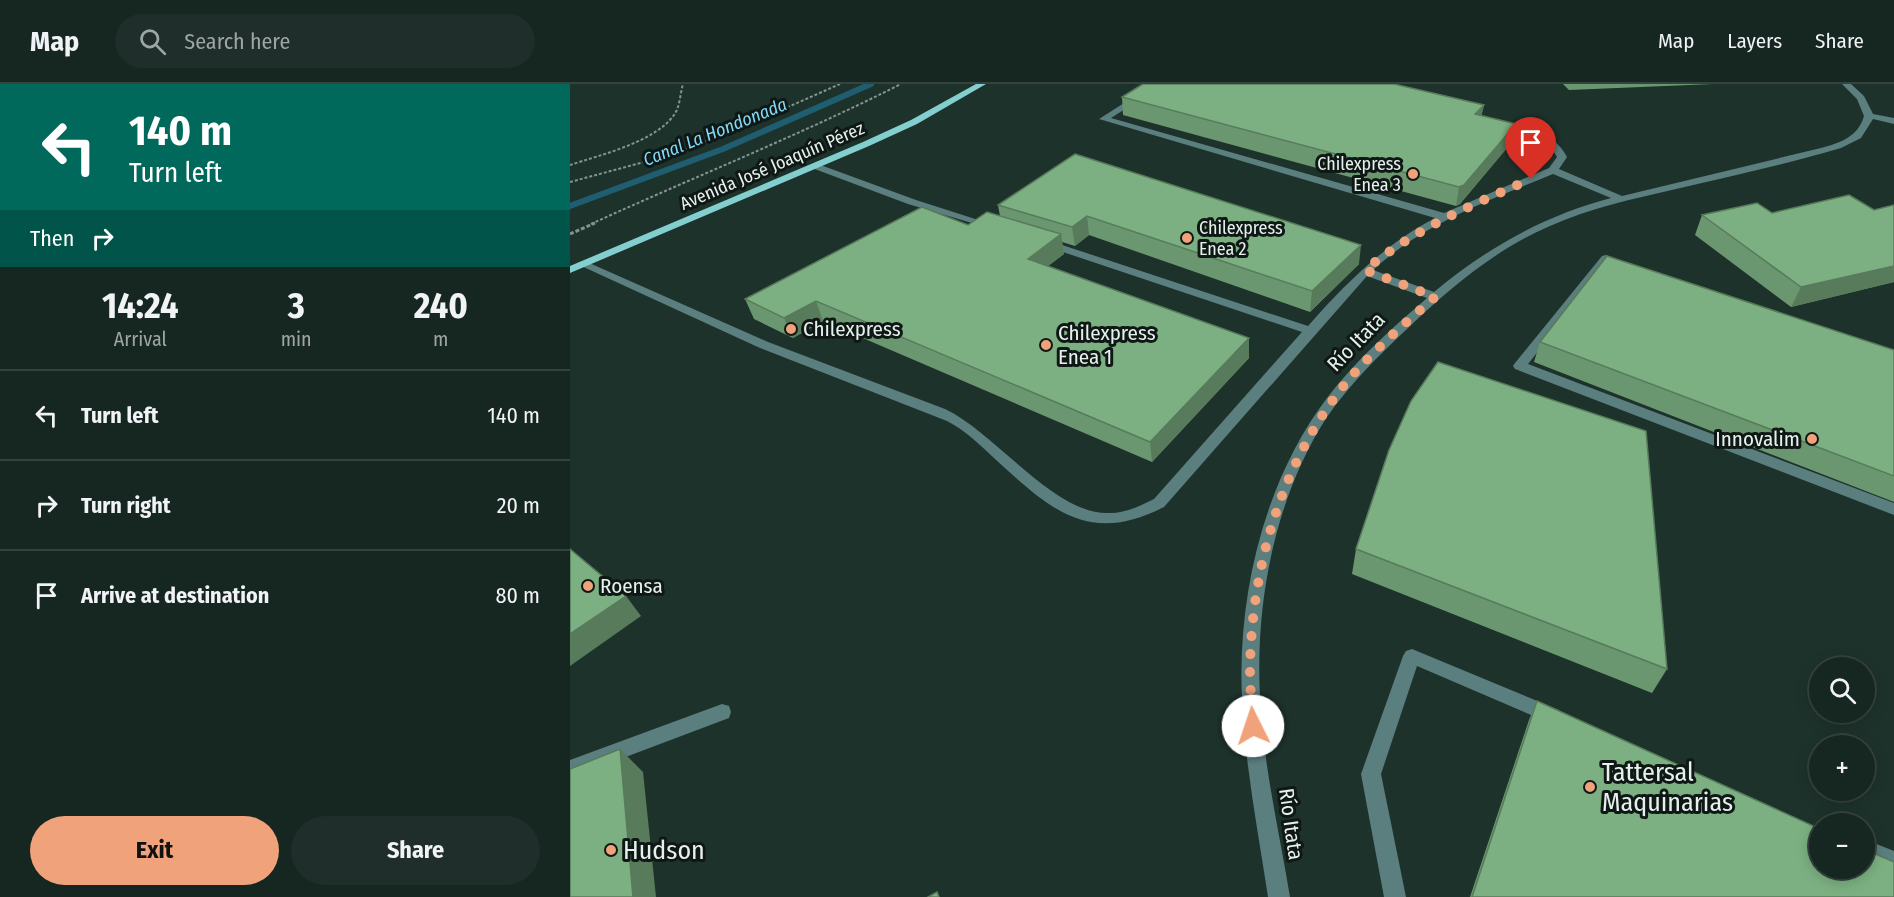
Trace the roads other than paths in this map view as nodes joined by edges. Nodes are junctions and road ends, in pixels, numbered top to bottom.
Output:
1 (982, 84) edge
2 (1160, 84) edge
3 (1846, 84) edge
4 (1869, 116) junction
5 (1481, 119) edge
6 (1894, 121) edge
7 (815, 166) junction
8 (1552, 170) junction
9 (1621, 199) junction
10 (1445, 217) junction
11 (1007, 231) edge
12 (1030, 238) edge
13 (583, 264) junction
14 (1628, 265) edge
15 (570, 270) edge
16 (1365, 270) junction
17 (1435, 297) junction
18 (1310, 331) junction
19 (1894, 509) edge
20 (722, 712) dead end
21 (1566, 722) edge
22 (570, 769) edge
23 (1875, 854) edge
24 (1894, 862) edge
25 (1279, 897) edge
26 (1395, 897) edge

1 - 7 main road, Avenida José Joaquín Pérez
2 - 10 street
3 - 4 street
4 - 6 street
4 - 9 street, Río Itata
5 - 8 street
7 - 11 street
7 - 13 main road, Avenida José Joaquín Pérez
8 - 9 street
8 - 10 street
9 - 17 street, Río Itata
10 - 16 street
12 - 18 street
13 - 15 main road, Avenida José Joaquín Pérez
13 - 18 street
14 - 19 street
16 - 17 street
16 - 18 street
17 - 25 street, Río Itata
20 - 22 street
21 - 26 street
23 - 24 street

